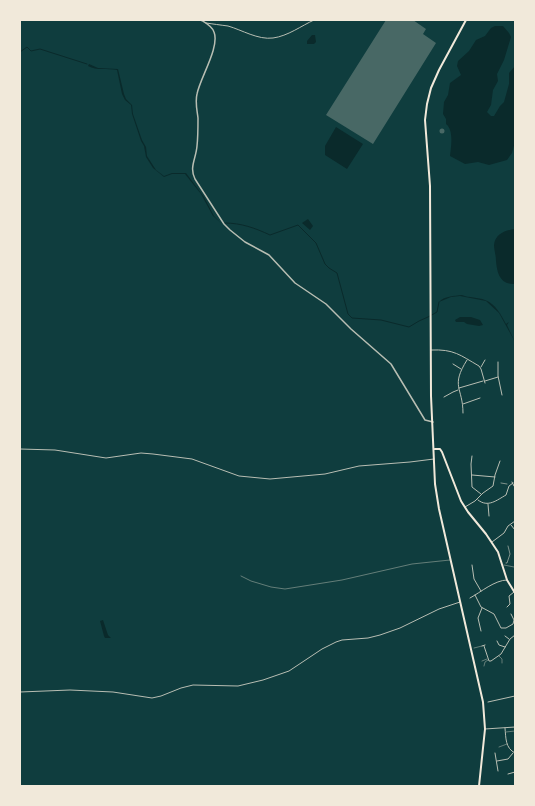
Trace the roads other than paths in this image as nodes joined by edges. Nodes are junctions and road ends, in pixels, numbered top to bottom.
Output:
1 (201, 20) edge
2 (314, 20) edge
3 (466, 20) edge
4 (205, 22) junction
5 (214, 24) junction
6 (212, 28) junction
7 (431, 350) junction
8 (467, 359) junction
9 (485, 360) dead end
10 (498, 362) dead end
11 (453, 364) dead end
12 (480, 368) junction
13 (461, 369) junction
14 (494, 369) dead end
15 (497, 369) junction
16 (498, 377) junction
17 (484, 382) junction
18 (459, 389) junction
19 (502, 395) dead end
20 (444, 397) dead end
21 (480, 398) dead end
22 (462, 404) junction
23 (462, 413) dead end
24 (433, 422) junction
25 (20, 449) edge
26 (434, 449) junction
27 (472, 456) dead end
28 (434, 458) junction
29 (500, 461) dead end
30 (472, 475) junction
31 (494, 477) junction
32 (514, 486) edge
33 (481, 494) junction
34 (478, 499) junction
35 (488, 504) junction
36 (465, 508) junction
37 (489, 516) dead end
38 (515, 522) edge
39 (511, 524) junction
40 (515, 530) edge
41 (491, 542) junction
42 (451, 560) junction
43 (472, 565) dead end
44 (503, 565) junction
45 (514, 567) dead end
46 (240, 576) dead end
47 (508, 580) junction
48 (482, 592) junction
49 (514, 592) edge
50 (475, 595) junction
51 (470, 598) dead end
52 (509, 600) junction
53 (460, 602) junction
54 (506, 602) dead end
55 (507, 607) dead end
56 (482, 608) junction
57 (511, 614) dead end
58 (481, 631) dead end
59 (515, 635) edge
60 (505, 636) dead end
61 (509, 640) junction
62 (497, 641) dead end
63 (484, 646) joint
64 (505, 647) junction
65 (474, 648) dead end
66 (499, 656) junction
67 (488, 660) junction
68 (482, 661) dead end
69 (502, 663) dead end
70 (484, 666) dead end
71 (20, 692) edge
72 (515, 696) edge
73 (490, 699) dead end
74 (491, 701) junction
75 (488, 702) dead end
76 (515, 727) edge
77 (505, 728) junction
78 (485, 729) junction
79 (515, 731) edge
80 (505, 732) junction
81 (507, 744) junction
82 (499, 747) dead end
83 (495, 753) dead end
84 (514, 753) edge
85 (497, 761) junction
86 (498, 771) dead end
87 (515, 772) edge
88 (508, 774) dead end
89 (479, 786) edge

1 - 4 street
2 - 5 street
3 - 7 main road
4 - 5 street
4 - 6 street
5 - 6 street
6 - 24 street
7 - 8 street
7 - 24 main road
8 - 12 street
8 - 13 street
9 - 12 street
10 - 15 street
11 - 13 street
12 - 17 street
13 - 18 street
14 - 15 street
15 - 16 street
16 - 17 street
16 - 19 street
17 - 18 street
18 - 20 street
18 - 22 street
21 - 22 street
22 - 23 street
24 - 26 main road
25 - 28 street
26 - 28 main road
26 - 36 main road
27 - 30 street
28 - 42 main road
29 - 31 street
30 - 31 street
30 - 33 street
31 - 33 street
32 - 35 street
33 - 34 street
34 - 35 street
34 - 36 street
35 - 37 street
36 - 41 main road
38 - 39 street
39 - 40 street
39 - 41 street
41 - 44 main road
42 - 46 lane
42 - 53 main road
43 - 48 street
44 - 45 lane
44 - 47 main road
47 - 48 street
47 - 49 main road
48 - 50 street
49 - 52 street
50 - 51 street
50 - 56 street
52 - 54 street
52 - 55 street
53 - 71 street
53 - 78 main road
56 - 57 street
56 - 58 street
59 - 61 street
60 - 61 street
61 - 64 street
62 - 64 street
63 - 65 lane
63 - 67 street
64 - 66 street
66 - 67 street
66 - 69 lane
67 - 68 lane
67 - 70 lane
72 - 74 street
73 - 74 street
74 - 75 street
76 - 77 street
77 - 78 street
77 - 80 street
78 - 89 main road
79 - 80 lane
80 - 81 street
81 - 82 lane
81 - 84 street
83 - 85 street
84 - 85 street
85 - 86 street
87 - 88 street

